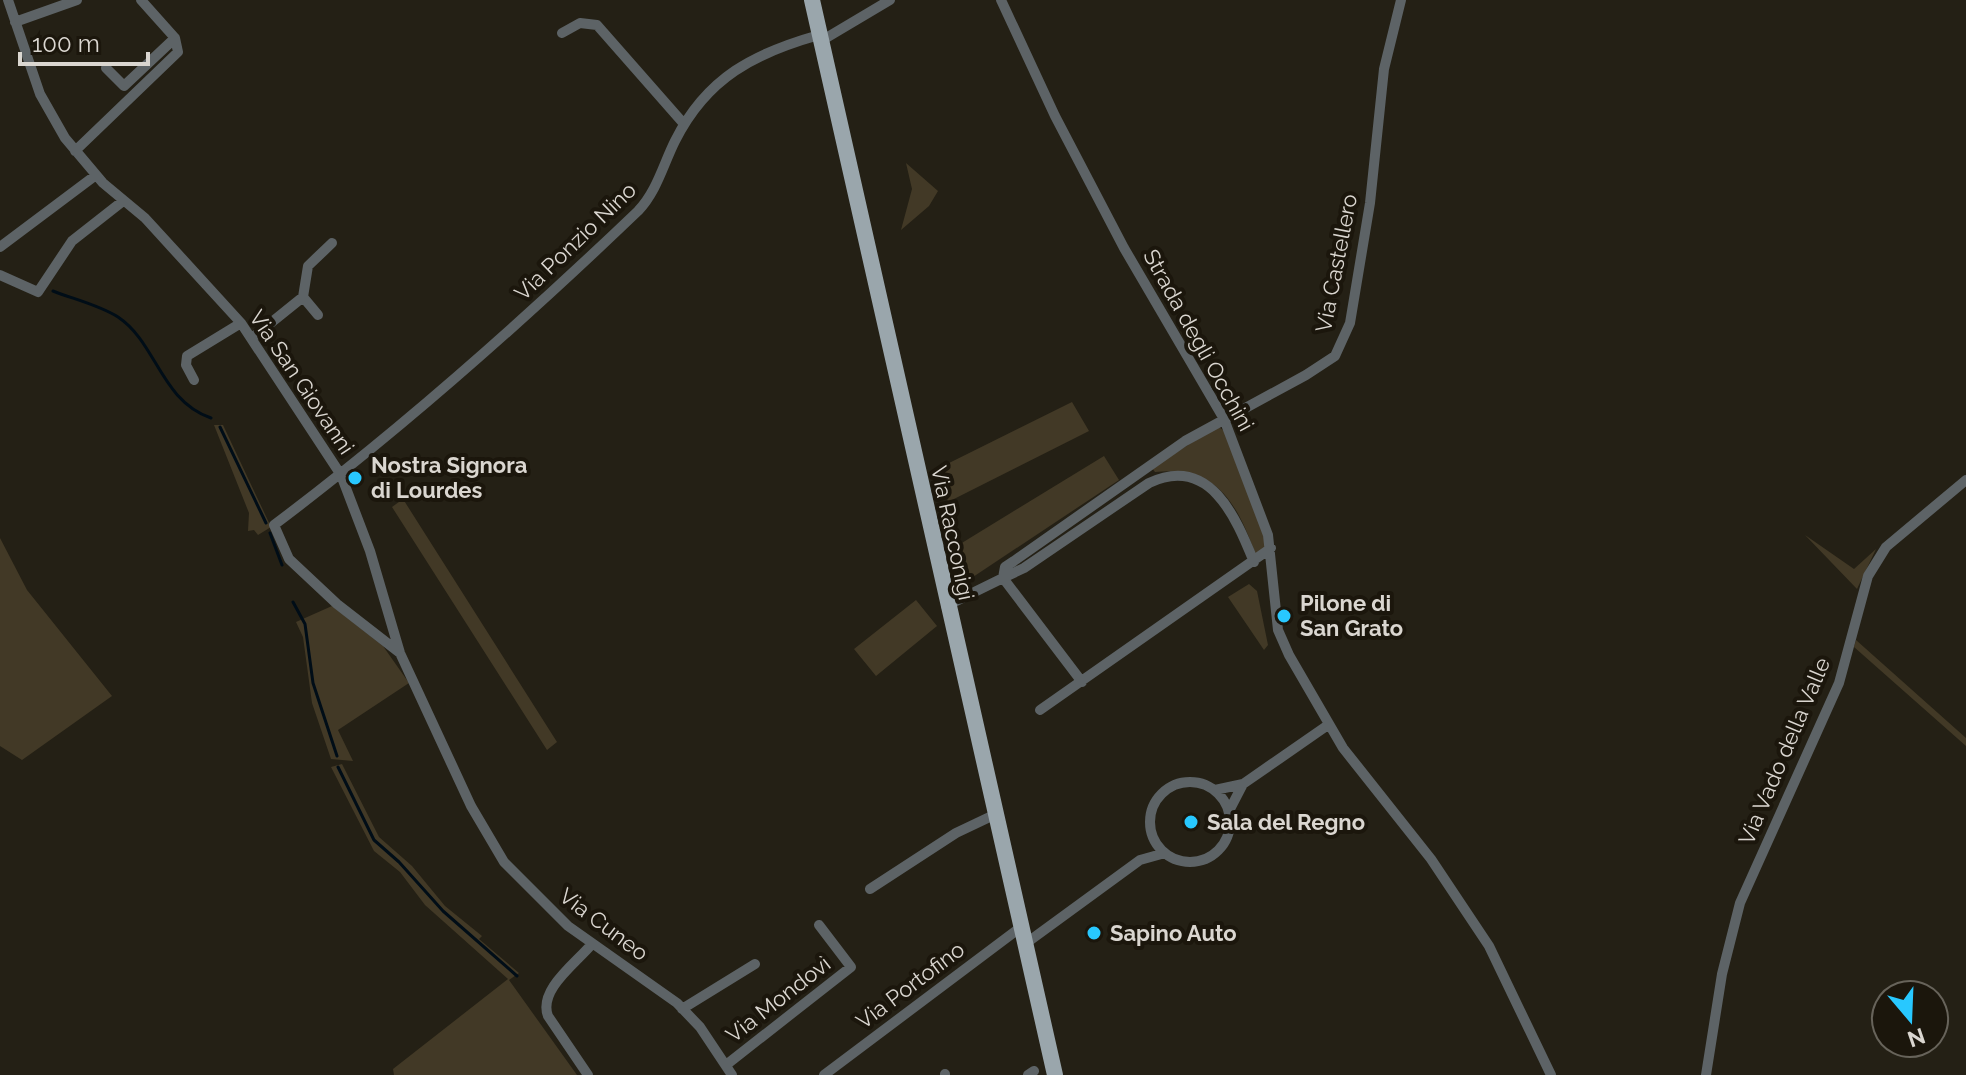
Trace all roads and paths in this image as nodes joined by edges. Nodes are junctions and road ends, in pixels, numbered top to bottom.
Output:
1 (8, 0) edge
2 (77, 0) edge
3 (141, 0) edge
4 (812, 0) edge
5 (890, 0) edge
6 (1001, 0) edge
7 (1401, 0) edge
8 (15, 22) junction
9 (562, 33) dead end
10 (175, 38) junction
11 (820, 38) junction
12 (106, 68) dead end
13 (684, 124) junction
14 (75, 151) junction
15 (96, 175) junction
16 (123, 201) junction
17 (332, 243) dead end
18 (0, 247) edge
19 (0, 275) edge
20 (303, 297) junction
21 (318, 315) dead end
22 (241, 323) junction
23 (252, 338) junction
24 (194, 380) dead end
25 (1224, 419) junction
26 (341, 475) junction
27 (1966, 480) edge
28 (1271, 548) junction
29 (1254, 562) junction
30 (1003, 578) junction
31 (946, 606) junction
32 (400, 653) junction
33 (1082, 682) junction
34 (1040, 710) dead end
35 (1328, 725) junction
36 (445, 749) joint
37 (1243, 784) junction
38 (1215, 790) junction
39 (1229, 811) junction
40 (996, 814) junction
41 (1153, 836) junction
42 (1165, 853) junction
43 (1140, 860) junction
44 (870, 889) dead end
45 (819, 925) dead end
46 (1021, 927) junction
47 (1025, 944) junction
48 (591, 945) junction
49 (755, 964) dead end
50 (682, 1009) junction
51 (729, 1070) edge
52 (588, 1075) edge
53 (824, 1075) edge
54 (1055, 1075) edge
55 (1551, 1075) edge
56 (1706, 1075) edge

1 - 8 street, Via San Giovanni
2 - 8 street
3 - 10 street
4 - 11 main road, Via Racconigi
5 - 11 street, Via Ponzio Nino
6 - 25 street, Strada degli Occhini
7 - 25 street, Via Castellero
8 - 14 street, Via San Giovanni
9 - 13 street
10 - 12 street
10 - 14 street
11 - 13 street, Via Ponzio Nino
11 - 31 main road, Via Racconigi
13 - 26 street, Via Ponzio Nino
14 - 15 street, Via San Giovanni
15 - 16 street, Via San Giovanni
15 - 18 street
16 - 19 street
16 - 22 street, Via San Giovanni
17 - 20 street
20 - 21 street
20 - 23 street
22 - 23 street, Via San Giovanni
22 - 24 street
23 - 26 street, Via San Giovanni
25 - 28 street, Strada degli Occhini
25 - 30 street, Via Castellero
26 - 32 street, Via San Giovanni
26 - 32 street, Via Ponzio Nino
27 - 56 street, Via Vado della Valle
28 - 29 street
28 - 35 street, Strada degli Occhini
29 - 30 street
29 - 33 street
30 - 31 street, Via Castellero
30 - 33 street
31 - 40 main road, Via Racconigi
32 - 36 street, Via San Giovanni
33 - 34 street
35 - 37 street
35 - 55 street, Strada degli Occhini
36 - 48 street, Via Cuneo
37 - 38 street
37 - 39 street
38 - 39 street
38 - 41 street
39 - 42 street
40 - 44 street
40 - 46 main road, Via Racconigi
41 - 42 street
41 - 43 street
42 - 43 street
43 - 47 street
45 - 51 street, Via Mondovì
46 - 47 main road, Via Racconigi
46 - 53 street, Via Portofino
47 - 54 main road, Via Racconigi
48 - 50 street, Via Cuneo
48 - 52 street
49 - 50 street
50 - 51 street, Via Cuneo

